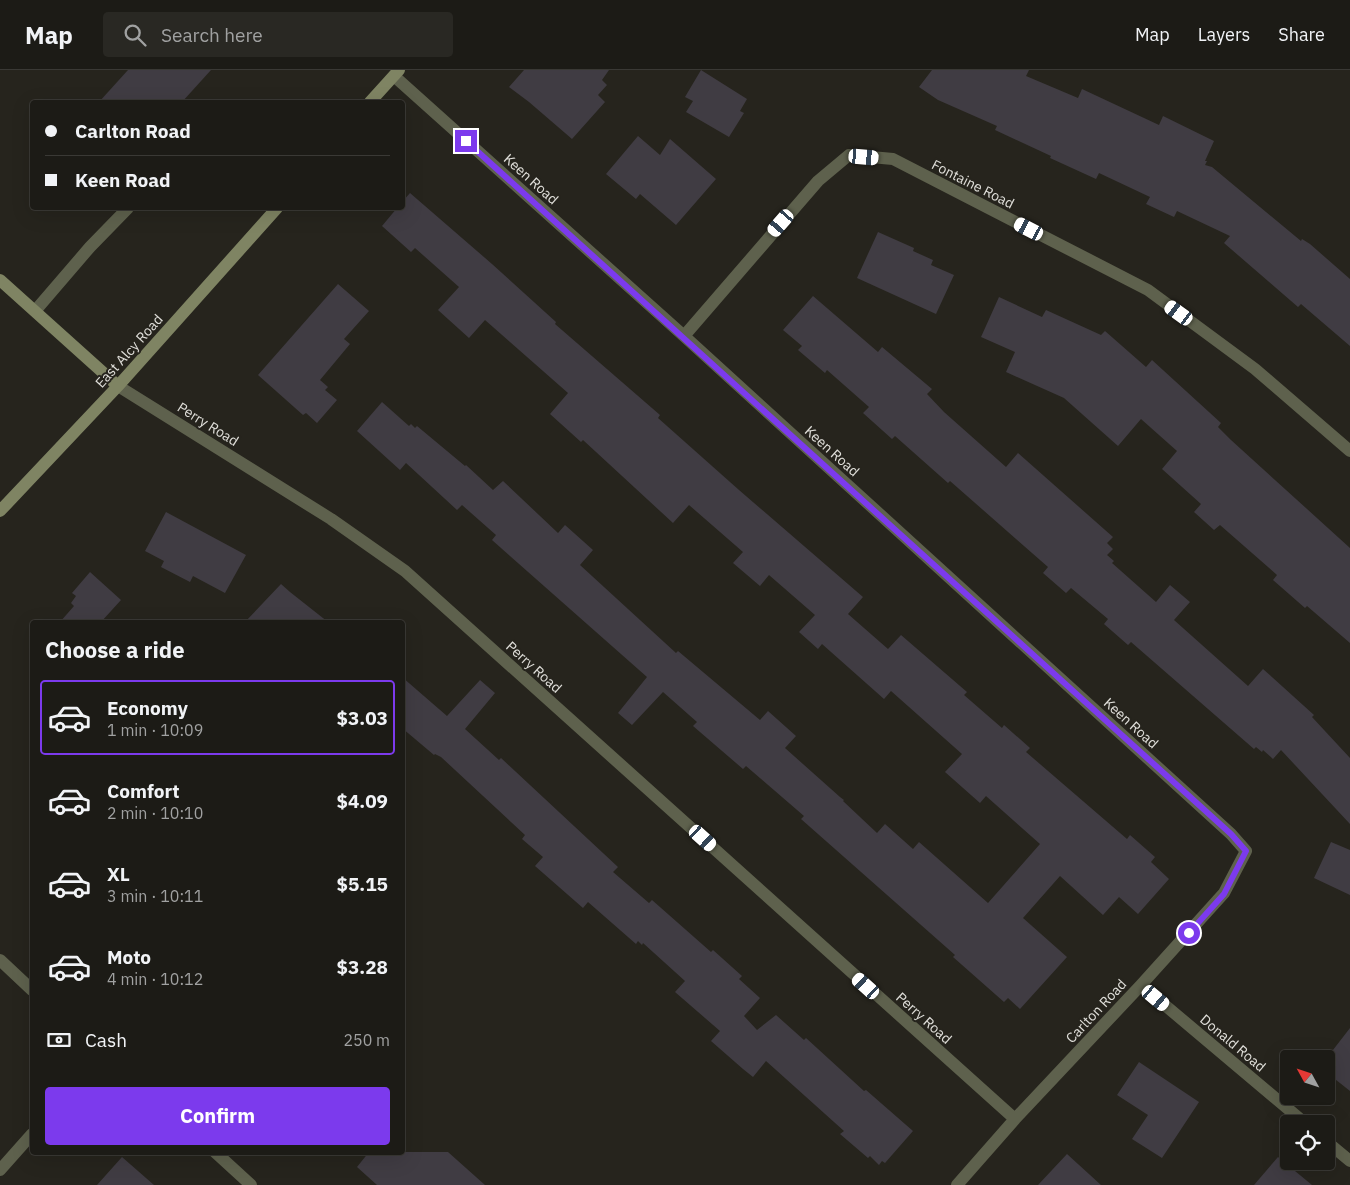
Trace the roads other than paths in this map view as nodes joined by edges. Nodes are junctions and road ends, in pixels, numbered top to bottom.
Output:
1 (396, 73) edge
2 (372, 100) edge
3 (126, 210) edge
4 (275, 210) edge
5 (0, 280) edge
6 (34, 311) junction
7 (684, 336) junction
8 (118, 386) junction
9 (1350, 451) edge
10 (0, 511) edge
11 (1246, 851) joint
12 (0, 960) edge
13 (1141, 985) junction
14 (30, 988) edge
15 (1295, 1115) edge
16 (1014, 1119) junction
17 (30, 1136) edge
18 (1335, 1148) edge
19 (218, 1155) edge
20 (1350, 1161) edge
21 (0, 1170) edge
22 (252, 1185) edge
23 (957, 1185) edge

1 - 2 street
1 - 7 street, Keen Road
3 - 6 street
4 - 8 street, East Alcy Road
5 - 6 street, Perry Road
6 - 8 street, Perry Road
7 - 9 street, Fontaine Road
7 - 11 street, Keen Road
8 - 10 street, East Alcy Road
8 - 16 street, Perry Road
11 - 13 street, Carlton Road
12 - 14 street
13 - 15 street, Donald Road
13 - 16 street, Carlton Road
16 - 23 street, Carlton Road
17 - 21 street
18 - 20 street
19 - 22 street

